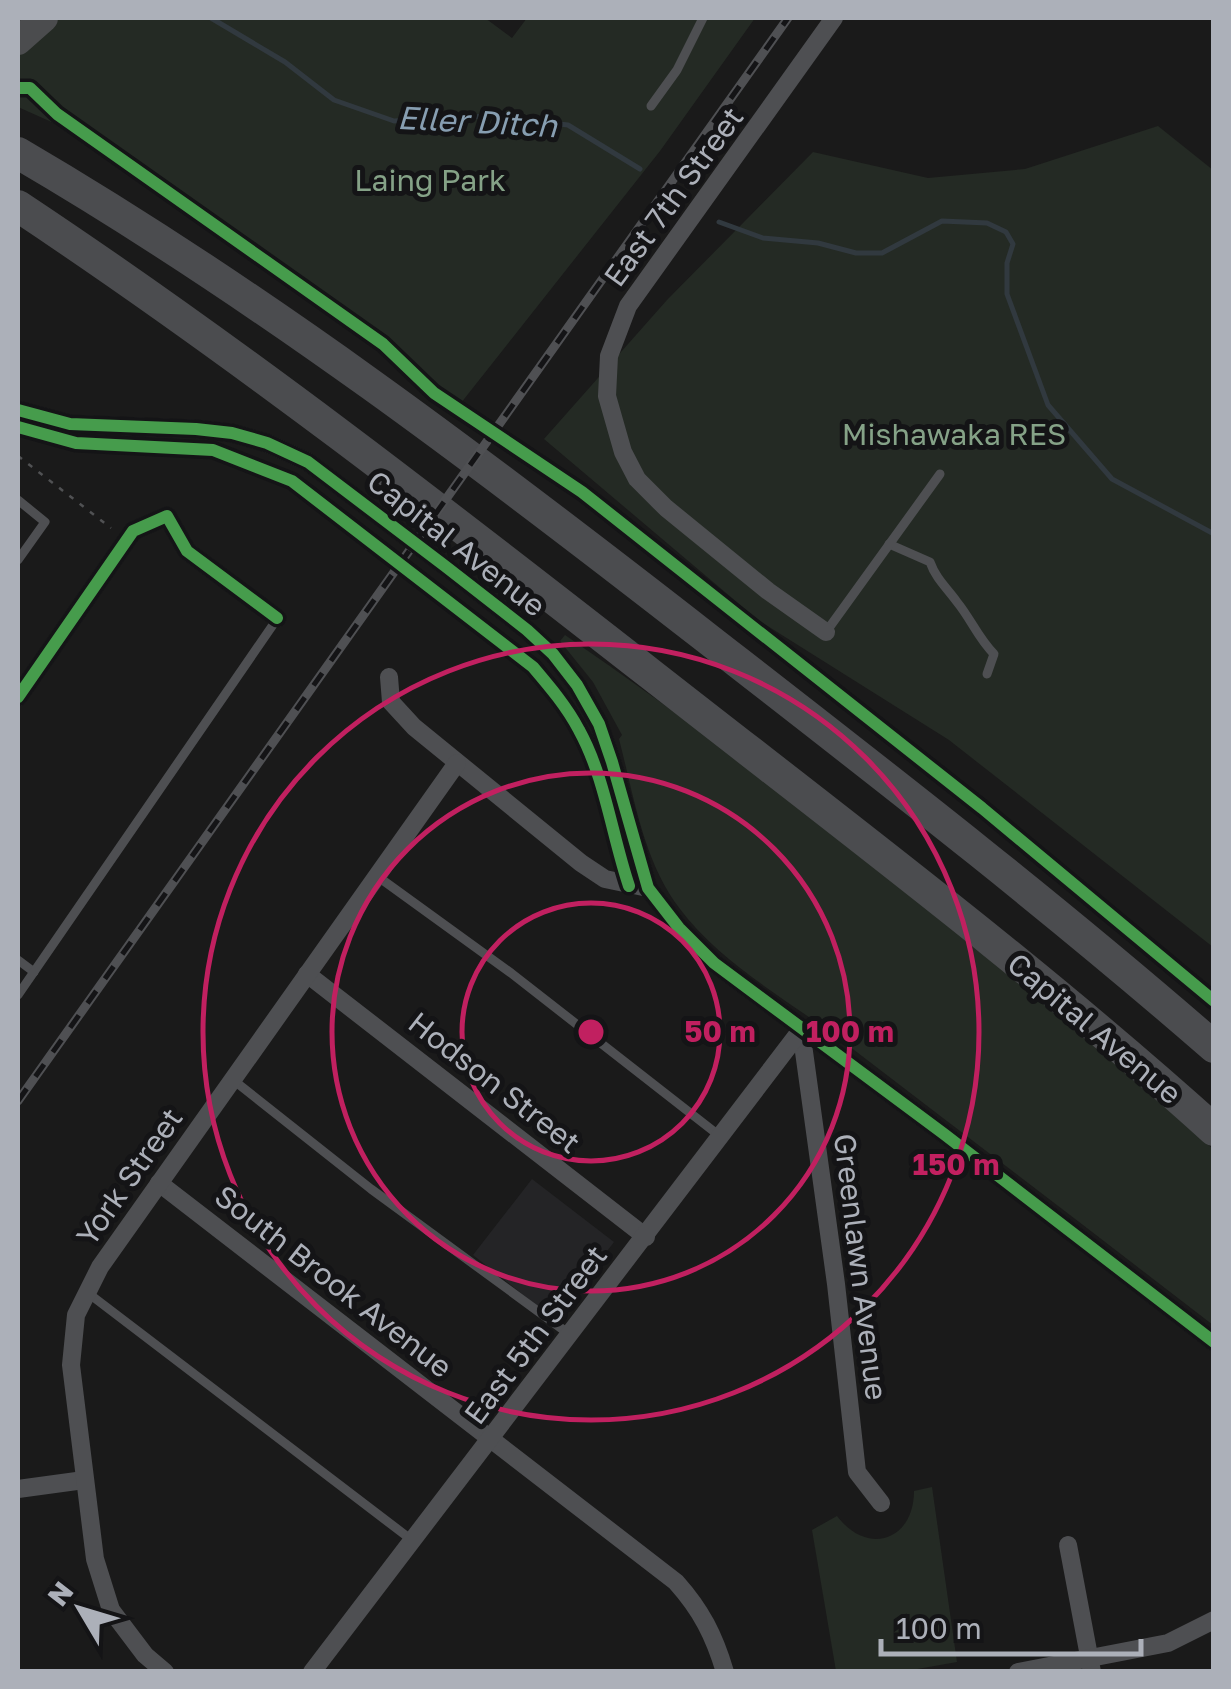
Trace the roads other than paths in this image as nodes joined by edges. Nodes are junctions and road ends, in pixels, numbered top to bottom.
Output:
1 (44, 18) edge
2 (703, 18) edge
3 (834, 18) edge
4 (18, 41) edge
5 (650, 106) dead end
6 (18, 152) edge
7 (18, 206) edge
8 (18, 410) edge
9 (940, 474) dead end
10 (18, 500) edge
11 (889, 544) junction
12 (18, 560) edge
13 (277, 618) joint
14 (826, 632) joint
15 (987, 674) dead end
16 (389, 677) dead end
17 (18, 697) edge
18 (457, 763) junction
19 (377, 876) junction
20 (648, 888) junction
21 (18, 960) edge
22 (34, 972) junction
23 (307, 974) junction
24 (18, 996) edge
25 (801, 1030) junction
26 (1214, 1046) edge
27 (232, 1079) junction
28 (1214, 1130) edge
29 (721, 1137) junction
30 (159, 1182) junction
31 (646, 1236) junction
32 (85, 1291) junction
33 (570, 1335) junction
34 (1214, 1342) edge
35 (491, 1439) junction
36 (84, 1480) junction
37 (18, 1488) edge
38 (881, 1503) dead end
39 (414, 1541) junction
40 (1068, 1545) dead end
41 (1214, 1620) edge
42 (1091, 1665) edge
43 (165, 1672) edge
44 (312, 1672) edge
45 (724, 1672) edge
46 (1018, 1672) edge

1 - 4 main road
2 - 5 lane
3 - 14 street, East 7th Street
6 - 26 highway
7 - 28 highway, Capital Avenue
8 - 20 street, Capital Avenue
9 - 11 lane
10 - 12 lane
11 - 14 lane
11 - 15 lane
13 - 17 street
13 - 22 lane
16 - 18 street
18 - 19 street, York Street
18 - 20 street
19 - 23 street, York Street
19 - 29 lane
20 - 25 street, Capital Avenue
21 - 22 lane
22 - 24 lane
23 - 27 street, York Street
23 - 31 street, Hodson Street
25 - 29 street, East 5th Street
25 - 34 street, Capital Avenue
25 - 38 street, Greenlawn Avenue
27 - 30 street, York Street
27 - 33 lane
29 - 31 street, East 5th Street
30 - 32 street, York Street
30 - 35 street, South Brook Avenue
31 - 33 street, East 5th Street
32 - 36 street, York Street
32 - 39 lane
33 - 35 street, East 5th Street
35 - 39 street, East 5th Street
35 - 45 street, South Brook Avenue
36 - 37 street
36 - 43 street, York Street
39 - 44 street, East 5th Street
40 - 42 street
41 - 42 street
42 - 46 street

